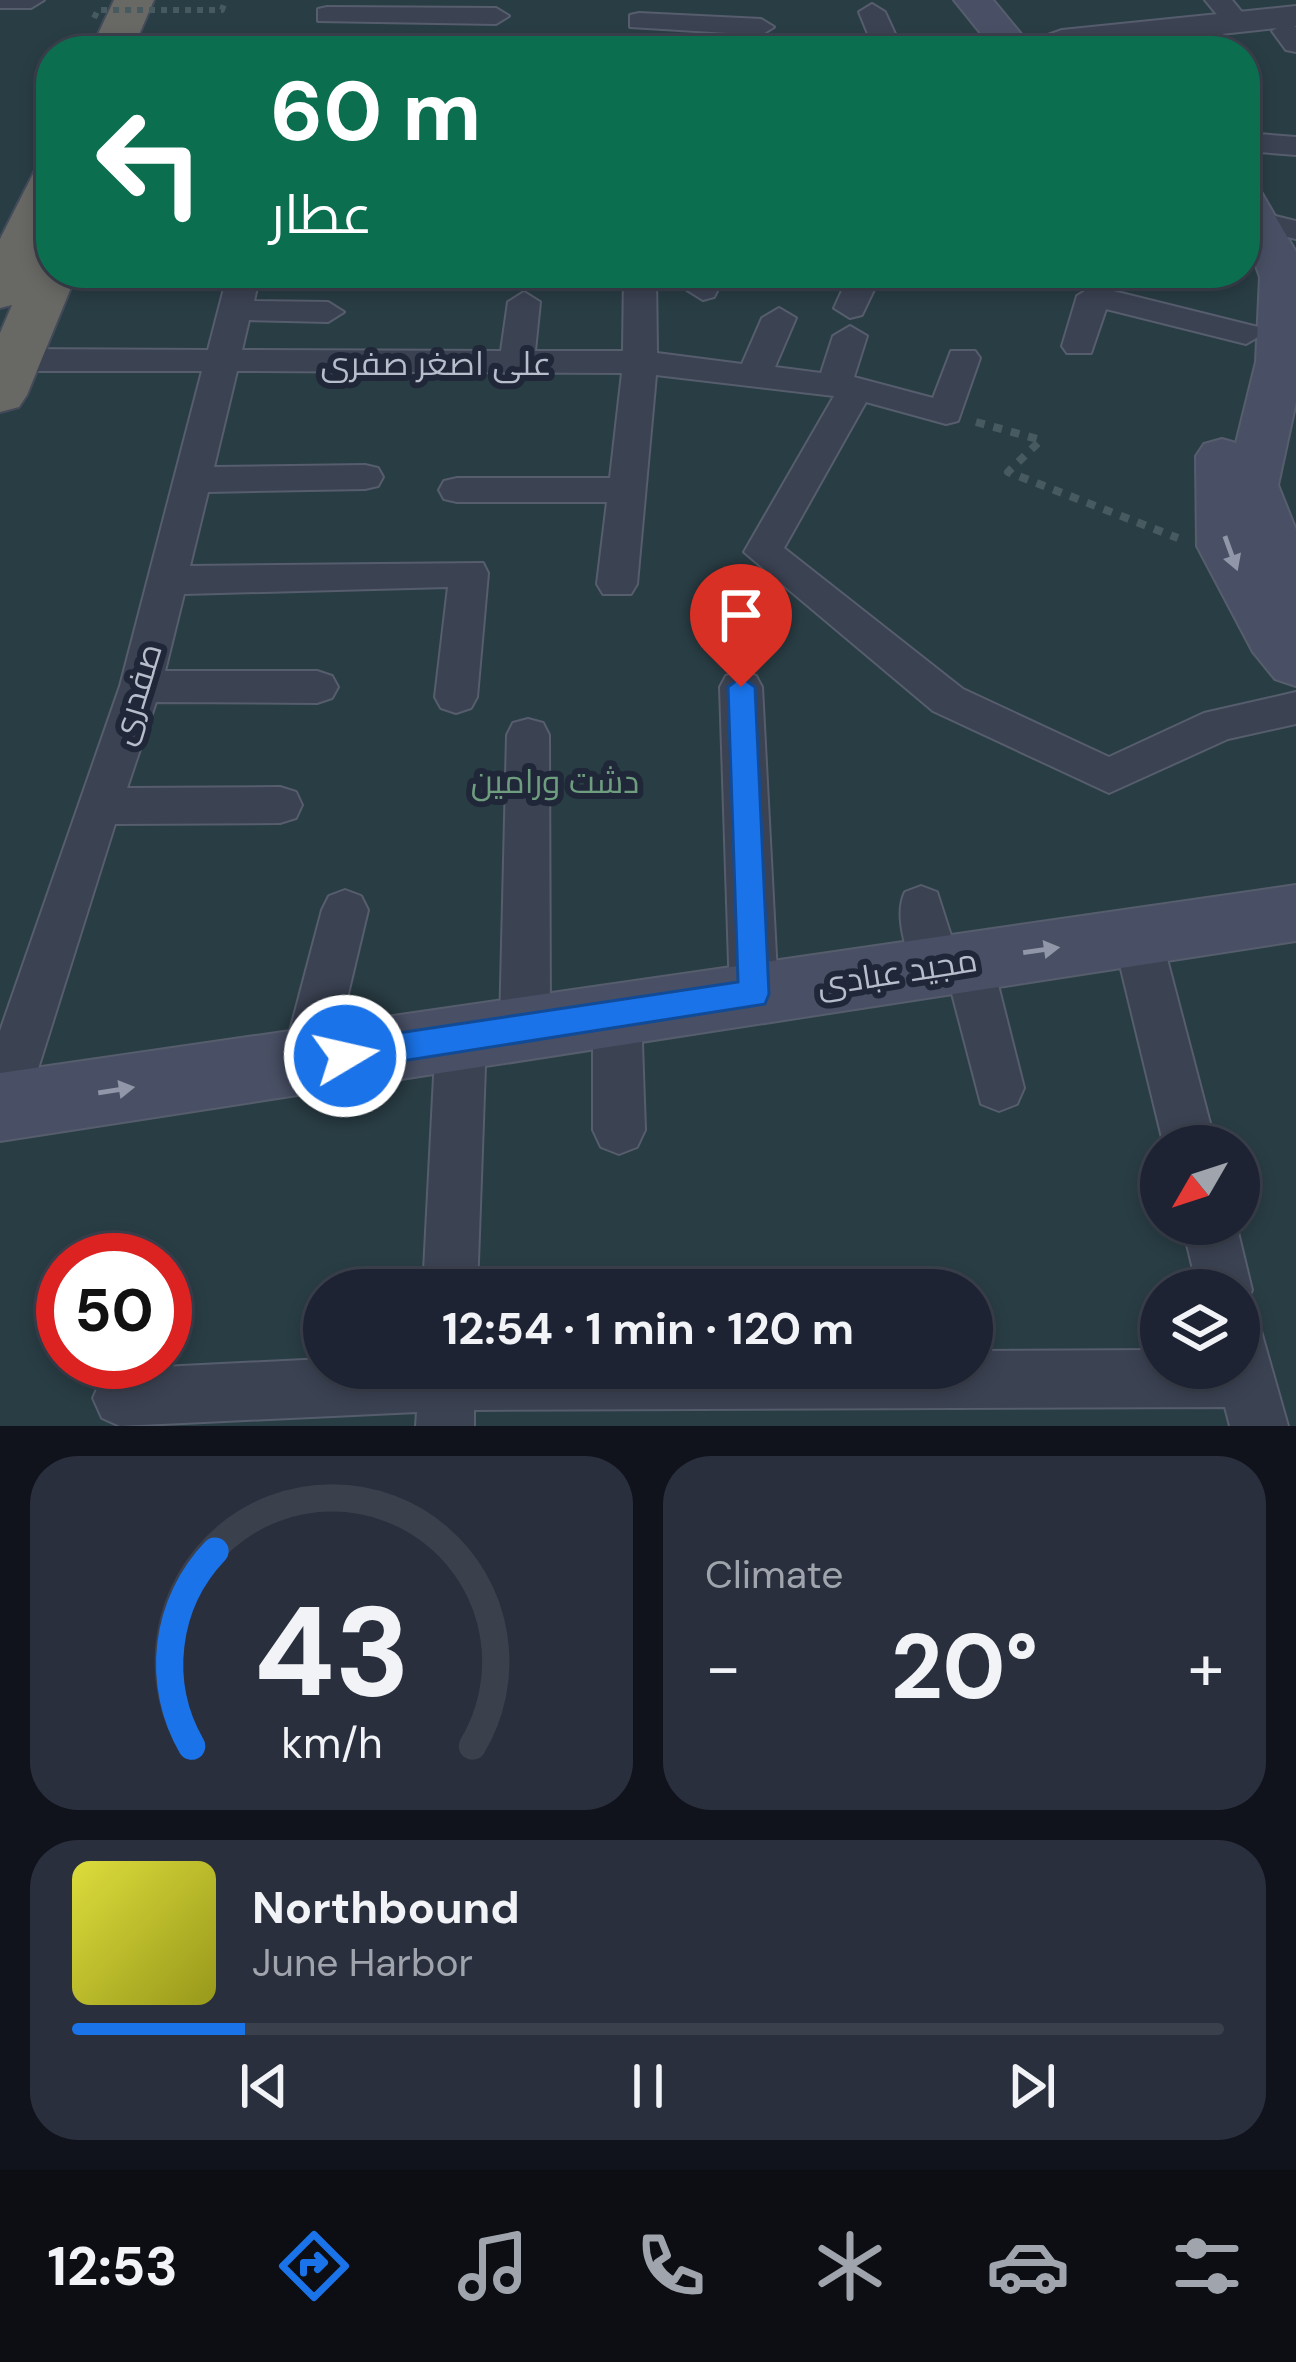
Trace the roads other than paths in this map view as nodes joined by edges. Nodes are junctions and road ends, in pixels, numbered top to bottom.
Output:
1 (0, 0) edge
2 (31, 0) edge
3 (134, 0) edge
4 (170, 0) edge
5 (973, 0) edge
6 (1006, 0) edge
7 (329, 8) edge
8 (497, 8) edge
9 (1227, 11) edge
10 (872, 12) dead end
11 (761, 27) dead end
12 (1293, 30) edge
13 (102, 34) edge
14 (154, 36) edge
15 (641, 36) edge
16 (882, 36) edge
17 (1020, 36) edge
18 (1029, 36) edge
19 (1086, 36) edge
20 (1234, 36) edge
21 (1260, 143) edge
22 (1296, 146) edge
23 (28, 206) edge
24 (1267, 217) edge
25 (46, 288) edge
26 (640, 288) edge
27 (861, 288) edge
28 (1242, 288) edge
29 (239, 291) edge
30 (0, 292) edge
31 (524, 302) dead end
32 (328, 312) dead end
33 (778, 318) dead end
34 (1246, 334) junction
35 (1079, 346) dead end
36 (963, 358) dead end
37 (516, 362) junction
38 (640, 362) junction
39 (219, 363) junction
40 (754, 376) junction
41 (7, 378) edge
42 (845, 386) junction
43 (365, 477) dead end
44 (192, 479) junction
45 (458, 490) dead end
46 (627, 490) junction
47 (169, 580) junction
48 (617, 584) dead end
49 (1296, 603) edge
50 (1296, 664) edge
51 (141, 686) junction
52 (317, 687) dead end
53 (741, 687) dead end
54 (456, 697) dead end
55 (1296, 708) edge
56 (528, 735) dead end
57 (280, 805) dead end
58 (99, 806) junction
59 (345, 910) dead end
60 (1296, 913) edge
61 (1137, 936) junction
62 (942, 944) junction
63 (754, 994) junction
64 (617, 1015) junction
65 (493, 1033) junction
66 (307, 1061) junction
67 (999, 1088) dead end
68 (1, 1107) edge
69 (1185, 1125) edge
70 (619, 1130) dead end
71 (454, 1269) edge
72 (1140, 1384) edge
73 (446, 1392) edge
74 (122, 1398) dead end

1 - 2 street
3 - 13 highway
4 - 14 highway
5 - 17 main road
6 - 18 main road
7 - 8 street
9 - 12 street
9 - 19 street
10 - 16 street
11 - 15 street
12 - 20 street
21 - 22 street
23 - 30 highway
24 - 49 main road
25 - 41 highway
26 - 38 street
27 - 42 street
28 - 34 main road
29 - 32 street
29 - 39 street, صفدری
31 - 37 street
33 - 40 street
34 - 35 street
34 -> 50 main road
36 - 42 street, علی اصغر صفری
37 - 38 street, علی اصغر صفری
37 - 39 street, علی اصغر صفری
38 - 40 street, علی اصغر صفری
38 - 46 street
39 - 41 street, علی اصغر صفری
39 - 44 street, صفدری
40 - 42 street, علی اصغر صفری
42 - 55 street
43 - 44 street
44 - 47 street, صفدری
45 - 46 street
46 - 48 street
47 - 51 street, صفدری
47 - 54 street
51 - 52 street
51 - 58 street, صفدری
53 - 63 street
56 - 65 street
57 - 58 street
58 - 68 street, صفدری
59 - 66 street
60 - 61 main road, مجید عبادی
62 -> 61 main road, مجید عبادی
61 - 69 street
62 - 63 main road, مجید عبادی
62 - 67 street
63 - 64 main road, مجید عبادی
64 - 65 main road, مجید عبادی
64 - 70 street
65 - 66 main road, مجید عبادی
65 - 71 street
68 -> 66 main road, مجید عبادی
72 - 73 street
73 - 74 street

